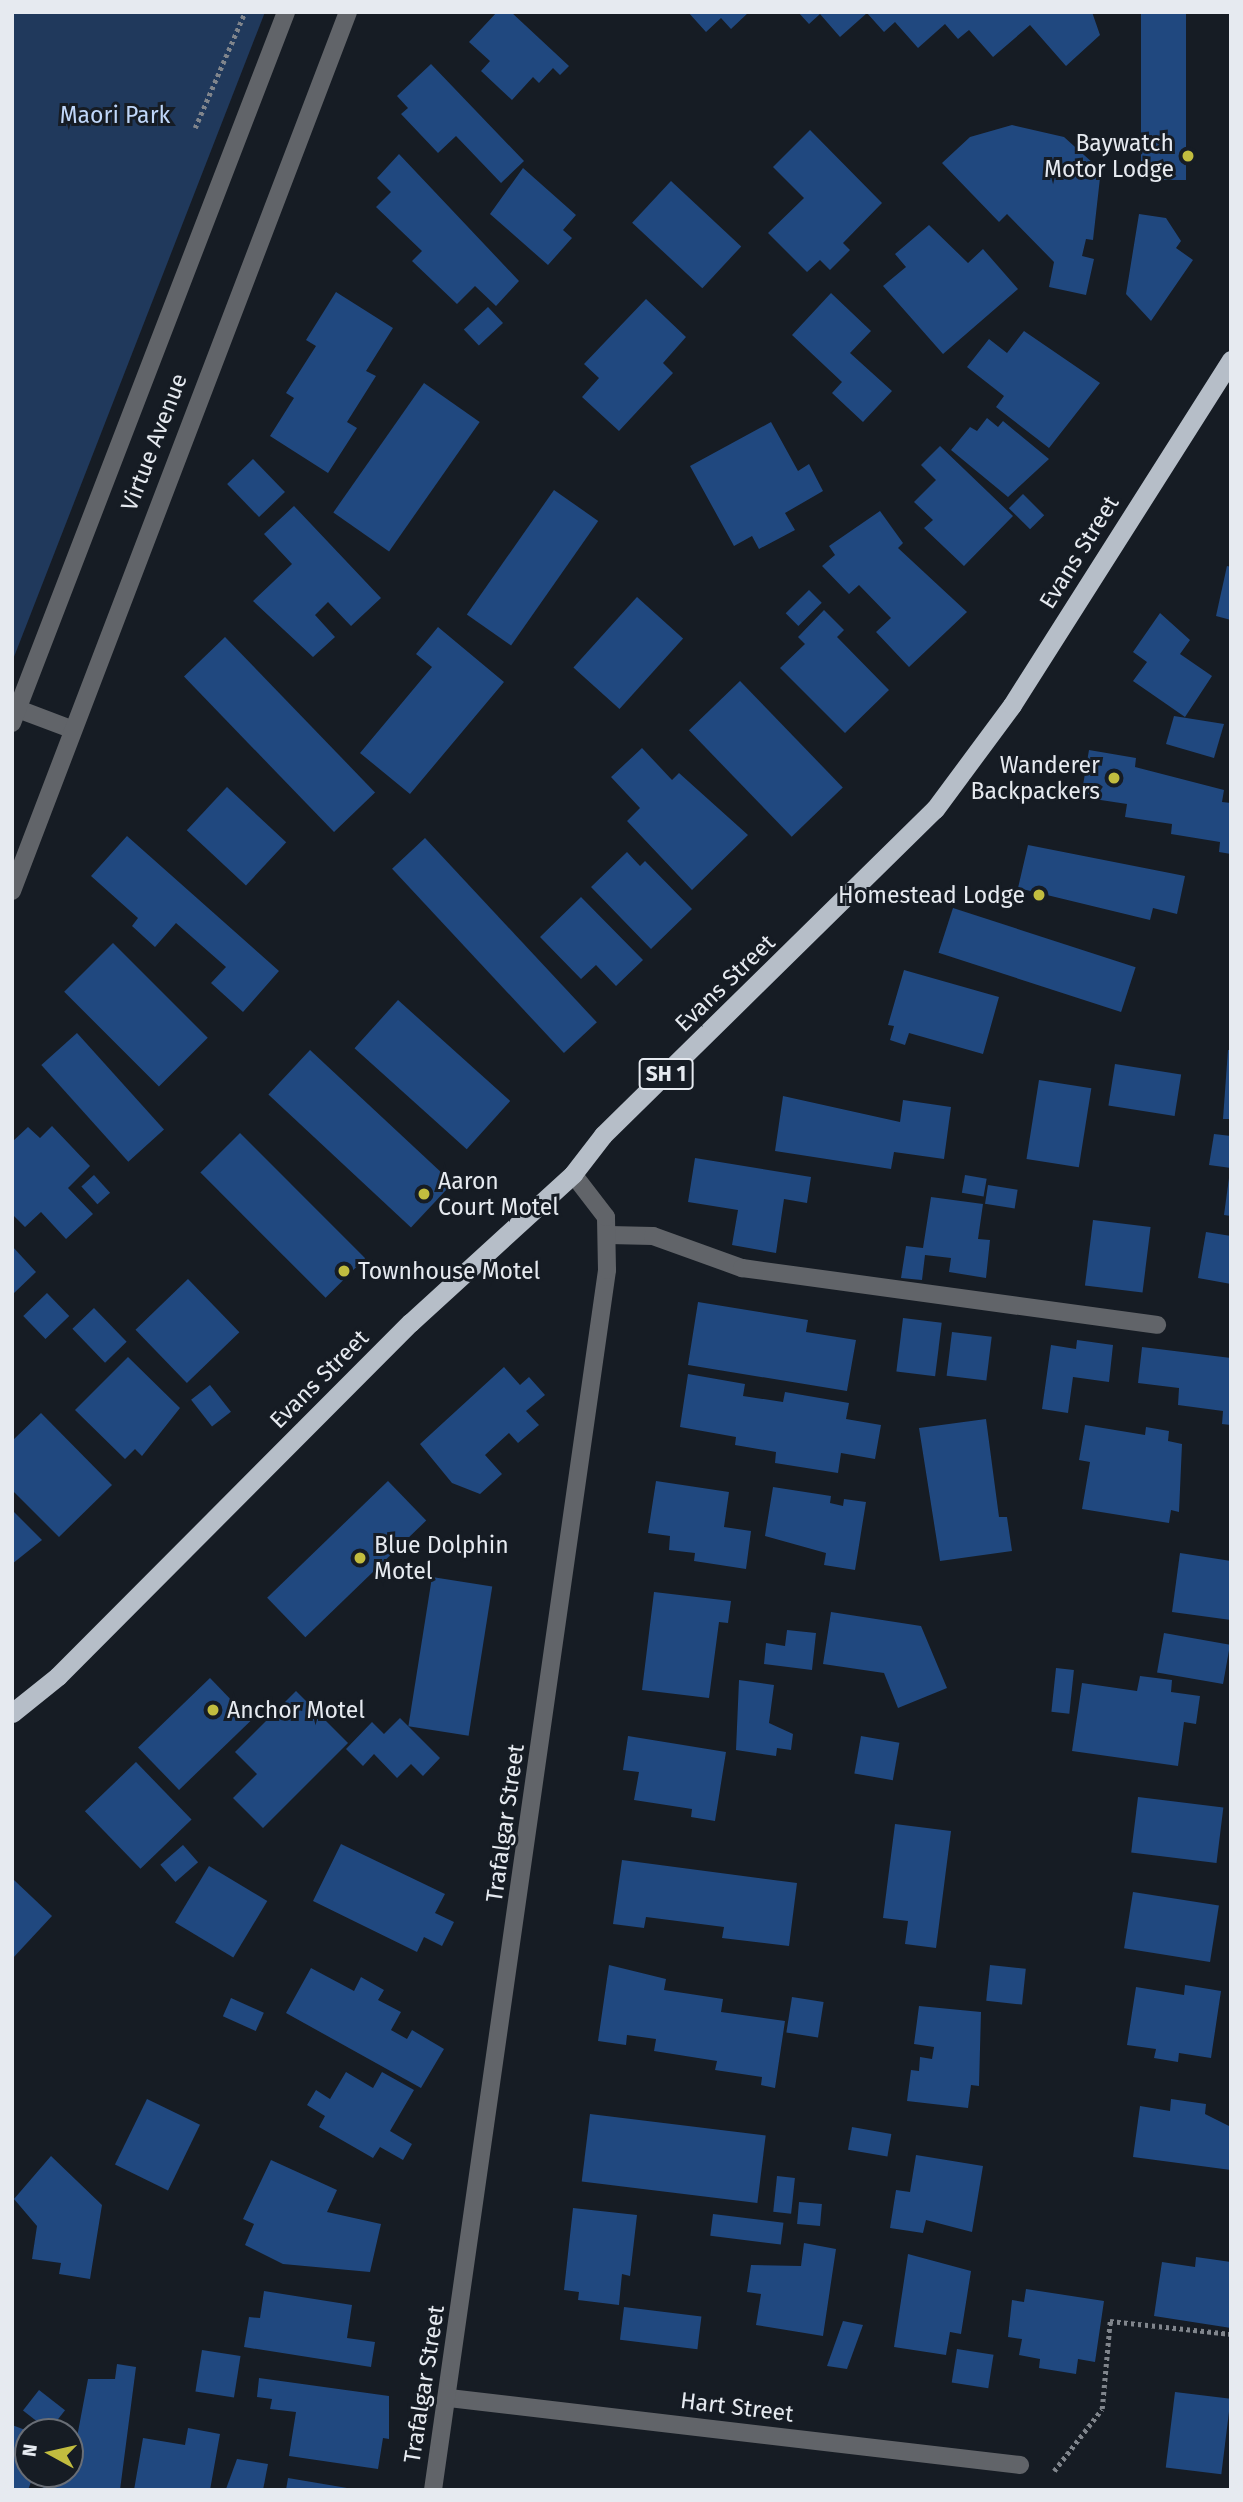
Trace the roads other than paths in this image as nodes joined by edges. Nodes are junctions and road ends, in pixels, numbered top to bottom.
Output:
1 (286, 12) edge
2 (348, 12) edge
3 (1231, 360) edge
4 (15, 716) edge
5 (71, 729) junction
6 (12, 891) edge
7 (573, 1174) junction
8 (609, 1235) junction
9 (1157, 1325) dead end
10 (12, 1713) edge
11 (449, 2398) junction
12 (1020, 2465) dead end
13 (433, 2490) edge

1 - 4 street, Virtue Avenue
2 - 5 street, Virtue Avenue
3 - 7 highway, Evans Street / SH 1
4 - 5 street
5 - 6 street, Virtue Avenue
7 - 8 street, Trafalgar Street
7 - 10 highway, Evans Street / SH 1
8 - 9 street
8 - 11 street, Trafalgar Street
11 - 12 street, Hart Street
11 - 13 street, Trafalgar Street

